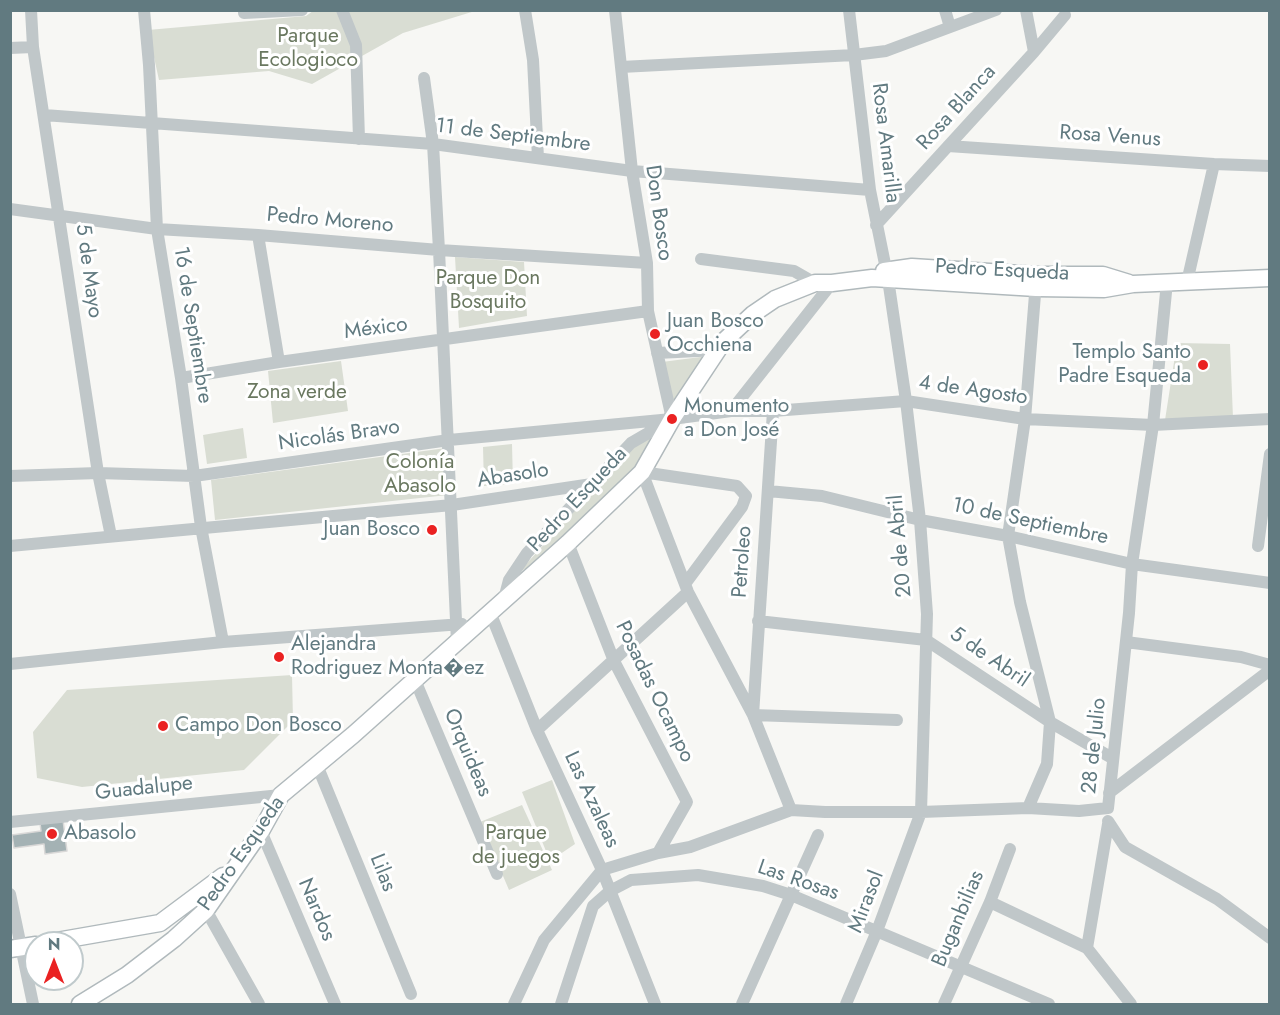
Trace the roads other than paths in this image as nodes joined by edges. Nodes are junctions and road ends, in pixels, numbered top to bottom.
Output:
1 (31, 10) edge
2 (144, 10) edge
3 (244, 10) edge
4 (302, 10) edge
5 (342, 10) edge
6 (525, 10) edge
7 (615, 10) edge
8 (849, 10) edge
9 (945, 10) edge
10 (996, 10) edge
11 (1026, 10) edge
12 (1065, 15) dead end
13 (950, 27) junction
14 (33, 47) junction
15 (10, 48) edge
16 (1034, 52) junction
17 (854, 55) junction
18 (621, 67) junction
19 (424, 78) dead end
20 (44, 116) junction
21 (151, 123) junction
22 (359, 139) junction
23 (433, 144) junction
24 (948, 146) junction
25 (538, 158) junction
26 (1214, 164) junction
27 (1269, 166) edge
28 (632, 171) junction
29 (870, 190) junction
30 (10, 209) edge
31 (60, 216) junction
32 (876, 225) junction
33 (157, 229) junction
34 (258, 235) junction
35 (440, 250) junction
36 (701, 259) dead end
37 (647, 264) junction
38 (882, 276) junction
39 (1269, 278) edge
40 (1036, 282) junction
41 (1167, 282) junction
42 (1187, 282) junction
43 (814, 283) junction
44 (832, 284) junction
45 (648, 312) junction
46 (444, 340) junction
47 (718, 350) junction
48 (657, 353) junction
49 (279, 362) junction
50 (181, 378) junction
51 (906, 401) junction
52 (731, 411) junction
53 (773, 411) junction
54 (672, 419) junction
55 (1024, 419) junction
56 (1269, 419) edge
57 (1153, 425) junction
58 (449, 440) junction
59 (1269, 454) edge
60 (642, 472) junction
61 (98, 473) junction
62 (10, 476) edge
63 (194, 476) junction
64 (592, 484) junction
65 (768, 491) junction
66 (452, 505) junction
67 (1267, 507) edge
68 (920, 520) junction
69 (201, 527) junction
70 (111, 536) junction
71 (1008, 536) junction
72 (568, 543) junction
73 (10, 546) edge
74 (1258, 546) dead end
75 (1132, 564) junction
76 (1269, 583) edge
77 (687, 588) junction
78 (504, 599) junction
79 (484, 617) junction
80 (758, 621) junction
81 (456, 624) junction
82 (926, 640) junction
83 (223, 642) junction
84 (457, 642) junction
85 (1126, 642) junction
86 (614, 660) junction
87 (10, 664) edge
88 (1269, 665) edge
89 (1269, 670) edge
90 (415, 680) junction
91 (753, 715) junction
92 (897, 720) dead end
93 (1050, 722) junction
94 (537, 730) junction
95 (1112, 758) junction
96 (317, 765) junction
97 (1109, 794) junction
98 (281, 795) junction
99 (1028, 808) junction
100 (1108, 808) junction
101 (791, 810) junction
102 (921, 812) junction
103 (10, 822) edge
104 (1108, 824) junction
105 (261, 831) junction
106 (818, 835) dead end
107 (1010, 849) dead end
108 (658, 853) junction
109 (233, 868) junction
110 (602, 870) junction
111 (497, 874) dead end
112 (610, 891) junction
113 (10, 894) edge
114 (791, 895) junction
115 (990, 902) junction
116 (206, 910) junction
117 (877, 931) junction
118 (84, 936) edge
119 (1269, 938) edge
120 (22, 947) edge
121 (1087, 948) junction
122 (960, 965) junction
123 (411, 994) dead end
124 (1046, 1003) edge
125 (33, 1005) edge
126 (80, 1005) edge
127 (259, 1005) edge
128 (335, 1005) edge
129 (513, 1005) edge
130 (561, 1005) edge
131 (655, 1005) edge
132 (742, 1005) edge
133 (846, 1005) edge
134 (944, 1005) edge
135 (1131, 1005) edge

1 - 14 street, 5 de Mayo
2 - 21 street, 16 de Septiembre
3 - 4 street
5 - 22 street
6 - 25 street
7 - 18 street, Don Bosco
8 - 17 street, Rosa Amarilla
9 - 13 street
10 - 13 street
11 - 16 street
12 - 16 street, Rosa Blanca
13 - 17 street
14 - 15 street
14 - 20 street, 5 de Mayo
16 - 24 street, Rosa Blanca
17 - 18 street
17 - 29 street, Rosa Amarilla
18 - 28 street, Don Bosco
19 - 23 street
20 - 21 street, 11 de Septiembre
20 - 31 street, 5 de Mayo
21 - 22 street, 11 de Septiembre
21 - 33 street, 16 de Septiembre
22 - 23 street, 11 de Septiembre
23 - 25 street, 11 de Septiembre
23 - 35 street
24 - 26 street, Rosa Venus
24 - 32 street, Rosa Blanca
25 - 28 street, 11 de Septiembre
26 - 27 street, Rosa Venus
26 - 42 street
28 - 29 street, 11 de Septiembre
28 - 37 street, Don Bosco
29 - 32 street, Rosa Amarilla
30 - 31 street, Pedro Moreno
31 - 33 street, Pedro Moreno
31 - 61 street, 5 de Mayo
32 - 38 street, Rosa Amarilla
33 - 34 street, Pedro Moreno
33 - 50 street, 16 de Septiembre
34 - 35 street, Pedro Moreno
34 - 49 street
35 - 37 street, Pedro Moreno
35 - 46 street
36 - 43 street
37 - 45 street, Don Bosco
38 - 40 street, Pedro Esqueda
38 - 44 street, Pedro Esqueda
38 - 51 street, 20 de Abril
39 - 42 street, Pedro Esqueda
40 - 41 street, Pedro Esqueda
40 - 55 street
41 - 42 street, Pedro Esqueda
41 - 57 street, 28 de Julio
43 - 44 street, Pedro Esqueda
43 - 47 street, Pedro Esqueda
44 - 52 street
45 - 46 street, México
45 - 48 street, Don Bosco
46 - 49 street, México
46 - 58 street
47 - 48 street
47 - 54 street, Pedro Esqueda
48 - 54 street, Don Bosco
49 - 50 street, México
50 - 63 street, 16 de Septiembre
51 - 53 street, 4 de Agosto
51 - 55 street, 4 de Agosto
51 - 68 street, 20 de Abril
52 - 53 street, 4 de Agosto
52 - 54 street, 4 de Agosto
53 - 65 street, Petroleo
54 - 58 street, Nicolás Bravo
54 - 60 street, Pedro Esqueda
54 - 64 street, Pedro Esqueda
55 - 57 street, 4 de Agosto
55 - 71 street
56 - 57 street, 4 de Agosto
57 - 75 street, 28 de Julio
58 - 63 street, Nicolás Bravo
58 - 66 street
59 - 67 street
60 - 72 street, Pedro Esqueda
60 - 77 street
60 - 77 street
61 - 62 street, Nicolás Bravo
61 - 63 street, Nicolás Bravo
61 - 70 street, 5 de Mayo
63 - 69 street, 16 de Septiembre
64 - 66 street, Abasolo
64 - 78 street, Pedro Esqueda
65 - 68 street, 10 de Septiembre
65 - 80 street, Petroleo
66 - 69 street, Abasolo
66 - 81 street
67 - 74 street
68 - 71 street, 10 de Septiembre
68 - 82 street, 20 de Abril
69 - 70 street, Abasolo
69 - 83 street, 16 de Septiembre
70 - 73 street, Abasolo
71 - 75 street, 10 de Septiembre
71 - 93 street
72 - 78 street, Pedro Esqueda
72 - 86 street, Posadas Ocampo
75 - 76 street, 10 de Septiembre
75 - 85 street, 28 de Julio
77 - 86 street
77 - 91 street
78 - 79 street, Pedro Esqueda
79 - 81 street
79 - 84 street, Pedro Esqueda
79 - 94 street, Las Azaleas
80 - 82 street, 5 de Abril
80 - 91 street, Petroleo
81 - 83 street
81 - 84 street
82 - 93 street, 5 de Abril
82 - 102 street, 20 de Abril
83 - 87 street
84 - 90 street, Pedro Esqueda
85 - 88 street
85 - 95 street, 28 de Julio
86 - 94 street
86 - 108 street, Posadas Ocampo
89 - 97 street
90 - 96 street, Pedro Esqueda
90 - 111 street, Orquideas
91 - 92 street
91 - 101 street
93 - 95 street, 5 de Abril
93 - 99 street
94 - 110 street, Las Azaleas
95 - 97 street, 28 de Julio
96 - 98 street, Pedro Esqueda
96 - 123 street, Lilas
97 - 100 street, 28 de Julio
98 - 103 street, Guadalupe
98 - 105 street, Pedro Esqueda
99 - 100 street, 28 de Julio
99 - 102 street, 28 de Julio
100 - 104 street
101 - 102 street, 28 de Julio
101 - 108 street, 28 de Julio
102 - 117 street, Mirasol
104 - 119 street
104 - 121 street
105 - 109 street, Pedro Esqueda
105 - 128 street, Nardos
106 - 114 street
107 - 115 street, Buganbilias
108 - 110 street, 28 de Julio
109 - 116 street, Pedro Esqueda
109 - 118 street
110 - 112 street, Las Azaleas
110 - 129 street
112 - 114 street, Las Rosas
112 - 130 street, Las Rosas
112 - 131 street, Las Azaleas
113 - 120 street
114 - 117 street, Las Rosas
114 - 132 street
115 - 121 street
115 - 122 street, Buganbilias
116 - 126 street, Pedro Esqueda
116 - 127 street
117 - 122 street, Las Rosas
117 - 133 street, Mirasol
120 - 125 street
121 - 135 street
122 - 124 street, Las Rosas
122 - 134 street, Buganbilias

